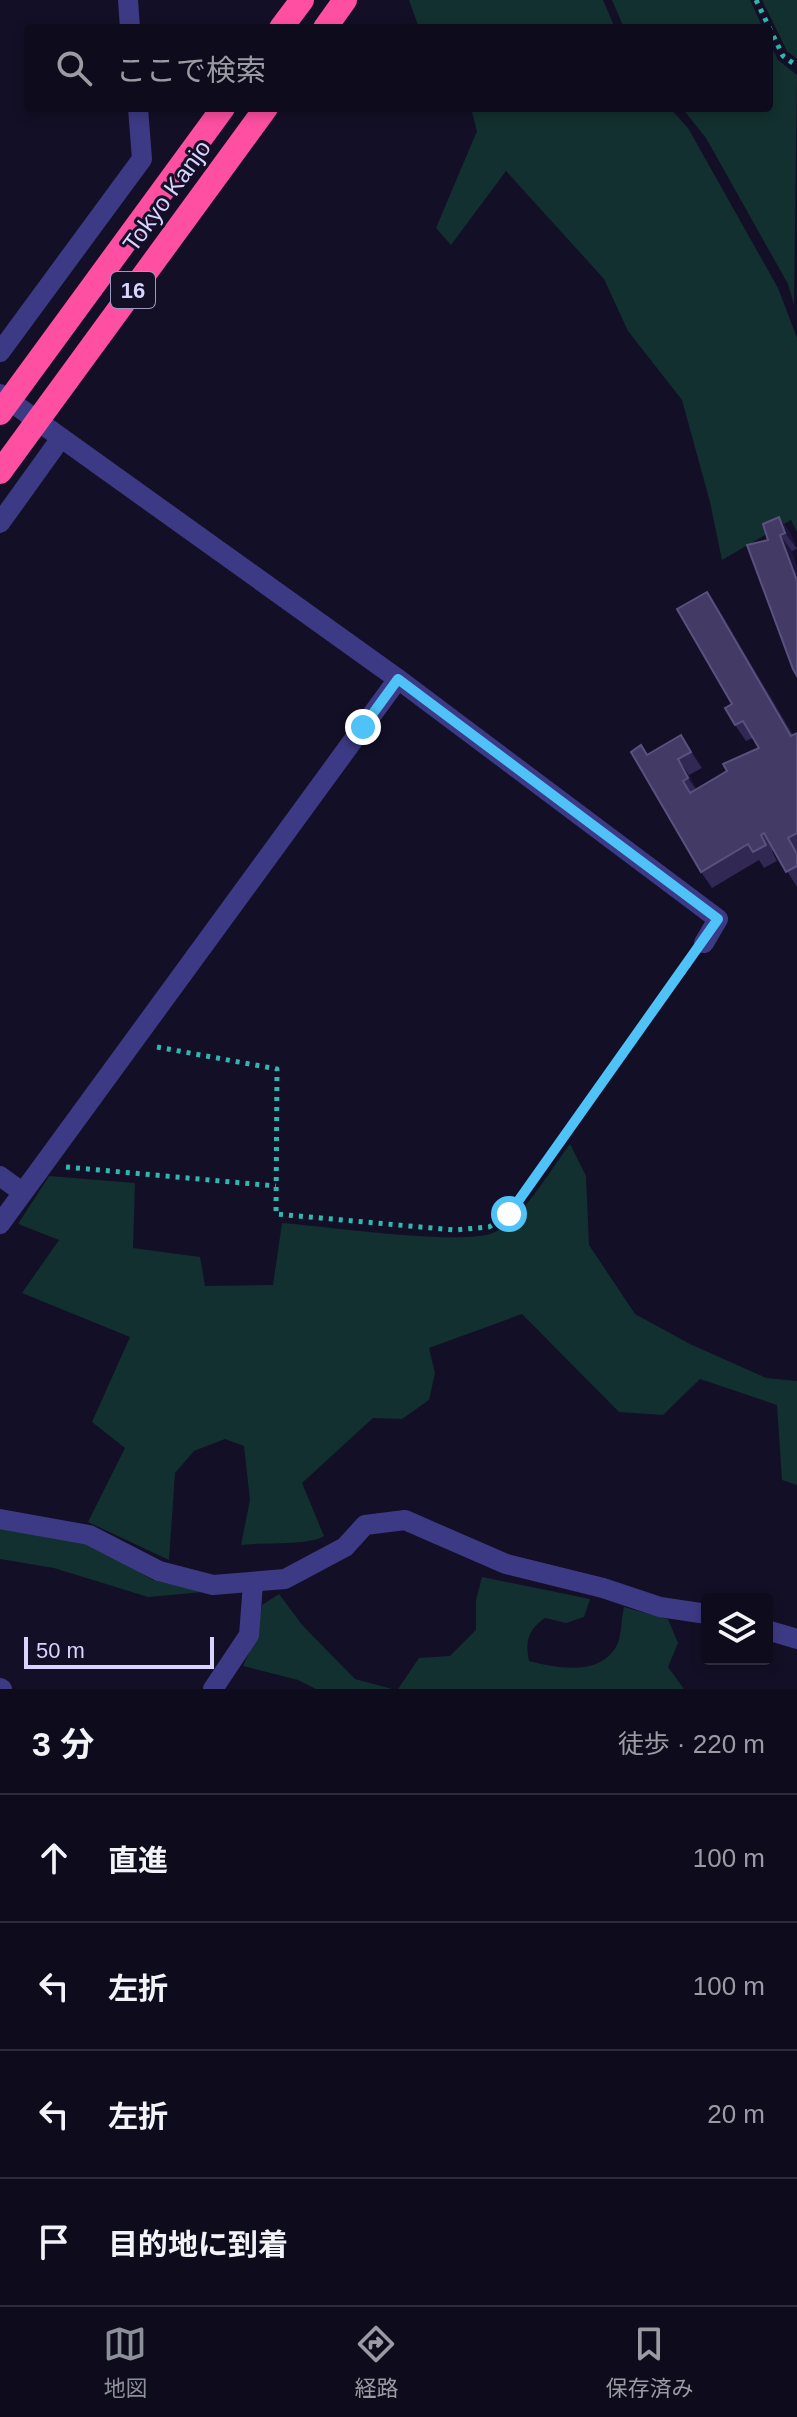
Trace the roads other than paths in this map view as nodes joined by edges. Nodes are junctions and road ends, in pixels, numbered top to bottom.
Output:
1 (128, 0) edge
2 (302, 0) edge
3 (345, 0) edge
4 (130, 24) edge
5 (284, 24) edge
6 (328, 24) edge
7 (138, 112) edge
8 (220, 112) edge
9 (263, 112) edge
10 (0, 352) edge
11 (3, 403) edge
12 (38, 421) junction
13 (61, 438) junction
14 (0, 472) edge
15 (0, 523) edge
16 (398, 679) junction
17 (704, 943) road end
18 (0, 1176) edge
19 (22, 1192) junction
20 (0, 1224) edge
21 (0, 1519) edge
22 (253, 1584) junction
23 (701, 1613) edge
24 (773, 1632) edge
25 (797, 1639) edge
26 (213, 1689) edge

1 - 4 street
2 - 5 highway
3 - 6 highway
7 - 10 street
8 - 11 highway, Tokyo Kanjo / 16
9 - 12 highway, Tokyo Kanjo / 16
11 - 12 street
12 - 13 street
12 - 14 highway, Tokyo Kanjo / 16
13 - 15 street
13 - 16 street
16 - 17 street
16 - 19 street
18 - 19 street
19 - 20 street
21 - 22 street
22 - 23 street
22 - 26 street
24 - 25 street

